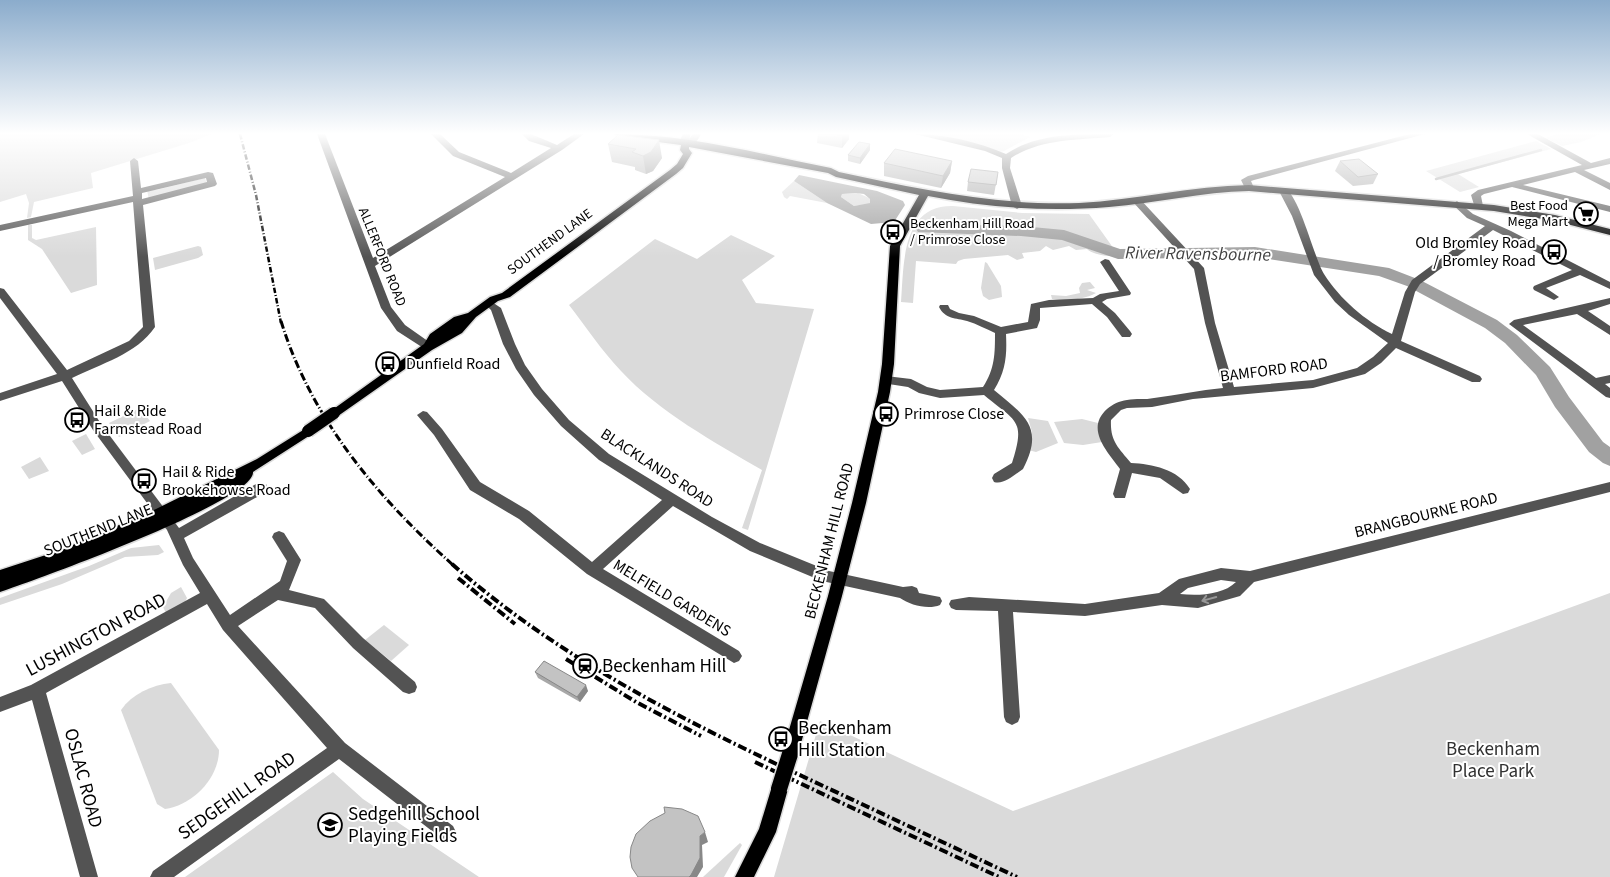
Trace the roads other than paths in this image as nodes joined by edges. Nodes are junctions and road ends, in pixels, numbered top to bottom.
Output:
1 (136, 175) edge
2 (335, 175) edge
3 (664, 175) edge
4 (840, 175) edge
5 (1008, 175) edge
6 (1263, 175) edge
7 (1552, 175) edge
8 (1587, 175) edge
9 (511, 176) edge
10 (1511, 185) junction
11 (899, 188) junction
12 (1249, 188) junction
13 (1610, 188) edge
14 (1284, 191) junction
15 (930, 194) junction
16 (139, 197) junction
17 (1136, 200) junction
18 (1457, 204) junction
19 (1017, 206) junction
20 (1478, 206) junction
21 (918, 209) junction
22 (1610, 209) edge
23 (1492, 226) junction
24 (0, 228) edge
25 (1610, 232) edge
26 (1105, 262) dead end
27 (369, 265) junction
28 (1582, 270) junction
29 (1610, 286) edge
30 (0, 291) edge
31 (1554, 297) dead end
32 (491, 301) junction
33 (1095, 301) junction
34 (1610, 301) edge
35 (944, 307) dead end
36 (1579, 310) junction
37 (1000, 331) junction
38 (1610, 331) edge
39 (1126, 334) dead end
40 (1395, 343) junction
41 (428, 347) junction
42 (65, 376) junction
43 (1476, 379) dead end
44 (1610, 379) edge
45 (886, 380) junction
46 (1594, 382) junction
47 (988, 391) junction
48 (1230, 392) junction
49 (1610, 394) edge
50 (0, 397) edge
51 (423, 415) dead end
52 (1126, 468) junction
53 (999, 478) dead end
54 (1610, 487) edge
55 (261, 488) dead end
56 (1183, 489) dead end
57 (1120, 494) dead end
58 (672, 499) junction
59 (165, 517) junction
60 (176, 536) junction
61 (279, 537) dead end
62 (592, 570) junction
63 (0, 576) edge
64 (1250, 577) junction
65 (840, 579) junction
66 (0, 586) edge
67 (276, 593) junction
68 (208, 596) junction
69 (1162, 598) junction
70 (935, 601) dead end
71 (960, 601) dead end
72 (1005, 605) junction
73 (228, 625) junction
74 (734, 656) dead end
75 (409, 687) dead end
76 (37, 690) junction
77 (0, 705) edge
78 (1012, 717) dead end
79 (339, 749) junction
80 (447, 832) dead end
81 (89, 877) edge
82 (159, 877) edge
83 (744, 877) edge

1 - 16 street
2 - 27 street, ALLERFORD ROAD
3 - 32 main road, SOUTHEND LANE
4 - 11 main road
5 - 19 street
6 - 12 street
7 - 10 street
8 - 13 street
9 - 27 street
10 - 20 street
10 - 22 street
11 - 15 main road
11 - 21 main road
12 - 14 main road
12 - 17 main road
14 - 18 main road
14 - 40 street
15 - 19 main road
15 - 21 main road, BECKENHAM HILL ROAD
16 - 16 street
16 - 24 street
16 - 42 street
17 - 19 main road
17 - 48 street
18 - 20 main road
18 - 23 street
20 - 25 main road
21 - 45 main road, BECKENHAM HILL ROAD
23 - 28 street
23 - 40 street
26 - 33 street
27 - 41 street, ALLERFORD ROAD
28 - 29 street
28 - 31 street
30 - 42 street
32 - 41 main road, SOUTHEND LANE
32 - 58 street, BLACKLANDS ROAD
33 - 37 street
33 - 39 street
34 - 36 street
35 - 37 street
36 - 38 street
36 - 46 street
37 - 47 street
40 - 43 street
40 - 48 street, BAMFORD ROAD
41 - 59 main road, SOUTHEND LANE, bridge
42 - 50 street
42 - 59 street
44 - 46 street
45 - 47 street
45 - 65 main road, BECKENHAM HILL ROAD
46 - 49 street
47 - 53 street
48 - 52 street, BAMFORD ROAD
51 - 62 street, MELFIELD GARDENS
52 - 56 street
52 - 57 street
54 - 64 street, BRANGBOURNE ROAD
55 - 60 street
58 - 62 street, MELFIELD GARDENS
58 - 65 street, BLACKLANDS ROAD
59 - 60 street
59 - 63 main road, SOUTHEND LANE
59 - 66 main road, SOUTHEND LANE
60 - 68 street
61 - 67 street
62 - 74 street, MELFIELD GARDENS
64 - 69 street, BRANGBOURNE ROAD
64 -> 69 street, BRANGBOURNE ROAD
65 - 70 street
65 - 83 main road, BECKENHAM HILL ROAD, bridge
67 - 73 street
67 - 75 street
68 - 73 street
68 - 76 street, LUSHINGTON ROAD
69 - 72 street, BRANGBOURNE ROAD
71 - 72 street, BRANGBOURNE ROAD
72 - 78 street
73 - 79 street
76 - 77 street, LUSHINGTON ROAD
76 - 81 street, OSLAC ROAD
79 - 80 street
79 - 82 street, SEDGEHILL ROAD

